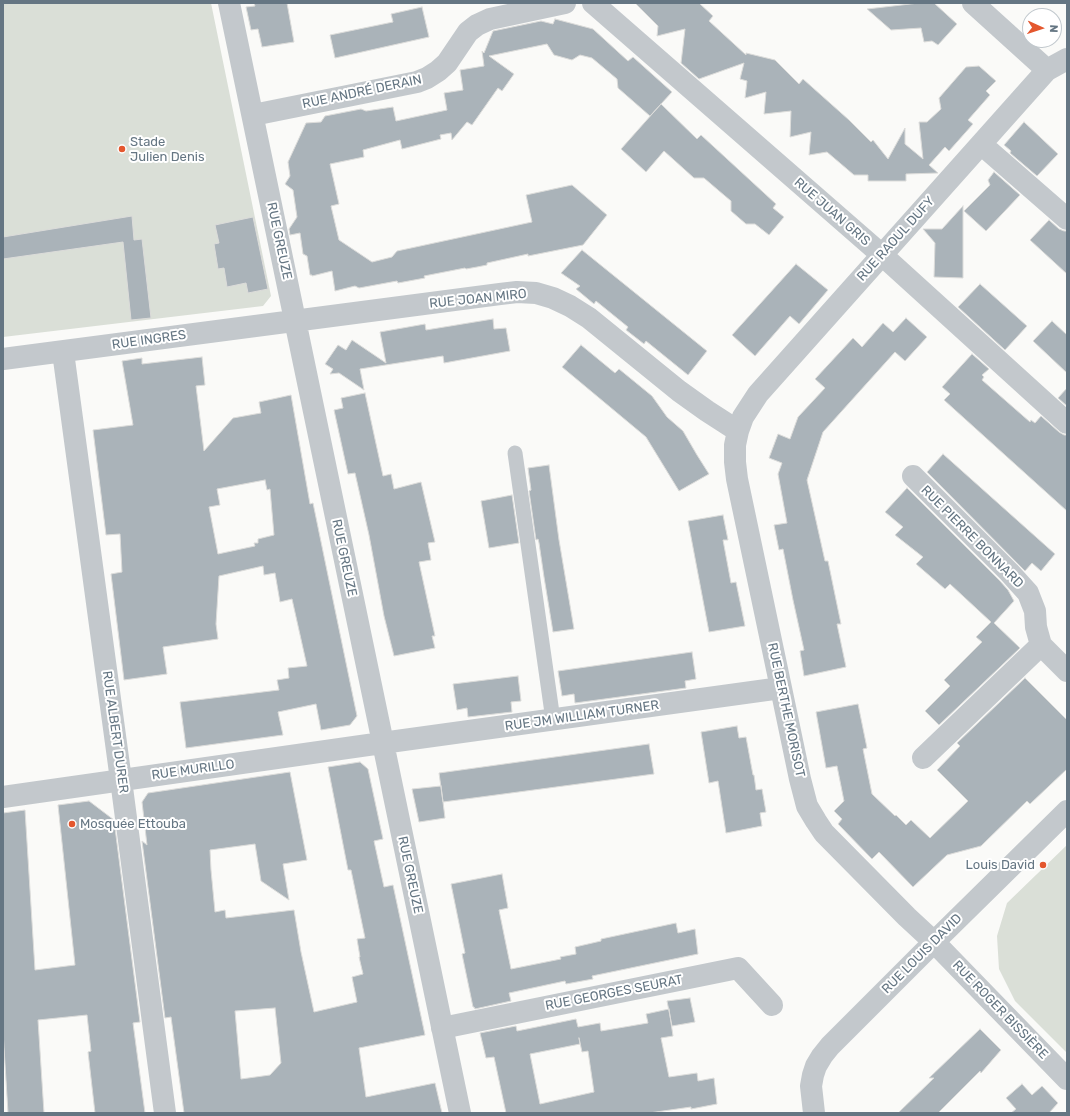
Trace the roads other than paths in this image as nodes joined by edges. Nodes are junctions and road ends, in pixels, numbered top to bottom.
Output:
1 (229, 3) edge
2 (565, 3) edge
3 (593, 3) edge
4 (973, 3) edge
5 (1067, 59) edge
6 (1047, 70) junction
7 (252, 115) junction
8 (981, 144) junction
9 (1067, 219) edge
10 (882, 255) junction
11 (295, 321) junction
12 (63, 352) junction
13 (3, 359) edge
14 (1067, 423) edge
15 (738, 430) junction
16 (515, 453) dead end
17 (912, 476) dead end
18 (1041, 645) junction
19 (1067, 671) edge
20 (781, 688) junction
21 (553, 720) junction
22 (382, 743) junction
23 (923, 758) dead end
24 (121, 780) junction
25 (3, 797) edge
26 (1067, 811) edge
27 (934, 942) junction
28 (772, 1005) dead end
29 (442, 1028) junction
30 (1067, 1079) edge
31 (165, 1113) edge
32 (460, 1113) edge
33 (814, 1113) edge

1 - 7 street, RUE GREUZE
2 - 7 street, RUE ANDRÉ DERAIN
3 - 10 street, RUE JUAN GRIS
4 - 6 street
5 - 6 street, RUE RAOUL DUFY
6 - 8 street, RUE RAOUL DUFY
7 - 11 street, RUE GREUZE
8 - 9 street
8 - 10 street, RUE RAOUL DUFY
10 - 14 street, RUE JUAN GRIS
10 - 15 street, RUE RAOUL DUFY
11 - 12 street, RUE INGRES
11 - 15 street, RUE JOAN MIRO
11 - 22 street, RUE GREUZE
12 - 13 street, RUE INGRES
12 - 24 street, RUE ALBERT DURER
15 - 20 street, RUE BERTHE MORISOT
16 - 21 lane
17 - 18 street, RUE PIERRE BONNARD
18 - 19 street
18 - 23 street
20 - 21 street, RUE JM WILLIAM TURNER
20 - 27 street, RUE BERTHE MORISOT
21 - 22 street, RUE JM WILLIAM TURNER
22 - 24 street, RUE MURILLO
22 - 29 street, RUE GREUZE
24 - 25 street, RUE MURILLO
24 - 31 street, RUE ALBERT DURER
26 - 27 street, RUE LOUIS DAVID
27 - 30 street, RUE ROGER BISSIÈRE
27 - 33 street, RUE LOUIS DAVID
28 - 29 street, RUE GEORGES SEURAT
29 - 32 street, RUE GREUZE

